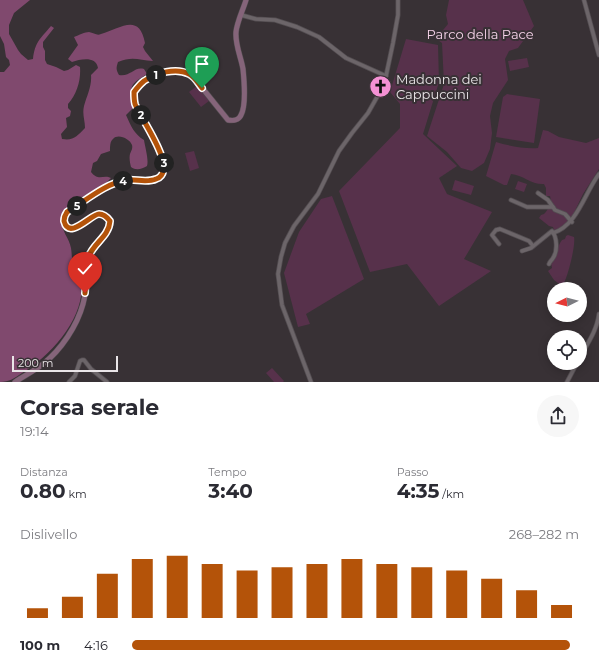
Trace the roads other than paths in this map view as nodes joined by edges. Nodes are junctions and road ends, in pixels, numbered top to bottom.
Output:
1 (246, 0) edge
2 (398, 0) edge
3 (584, 0) edge
4 (241, 15) junction
5 (598, 42) edge
6 (599, 54) edge
7 (386, 76) junction
8 (599, 174) edge
9 (538, 193) dead end
10 (511, 200) dead end
11 (553, 208) junction
12 (572, 222) junction
13 (553, 233) junction
14 (499, 244) dead end
15 (533, 246) junction
16 (522, 251) dead end
17 (549, 264) dead end
18 (599, 314) edge
19 (587, 345) edge
20 (573, 370) edge
21 (15, 382) edge
22 (69, 382) edge
23 (107, 382) edge
24 (311, 382) edge
25 (566, 382) edge

1 - 4 street
2 - 7 street
3 - 5 street
4 - 7 street
4 - 21 street
5 - 6 street
7 - 24 street
8 - 12 street
9 - 11 street
10 - 11 street
11 - 12 street
12 - 13 street
13 - 15 street
13 - 17 street
14 - 15 street
15 - 16 street
18 - 19 street
20 - 25 street
22 - 23 street

